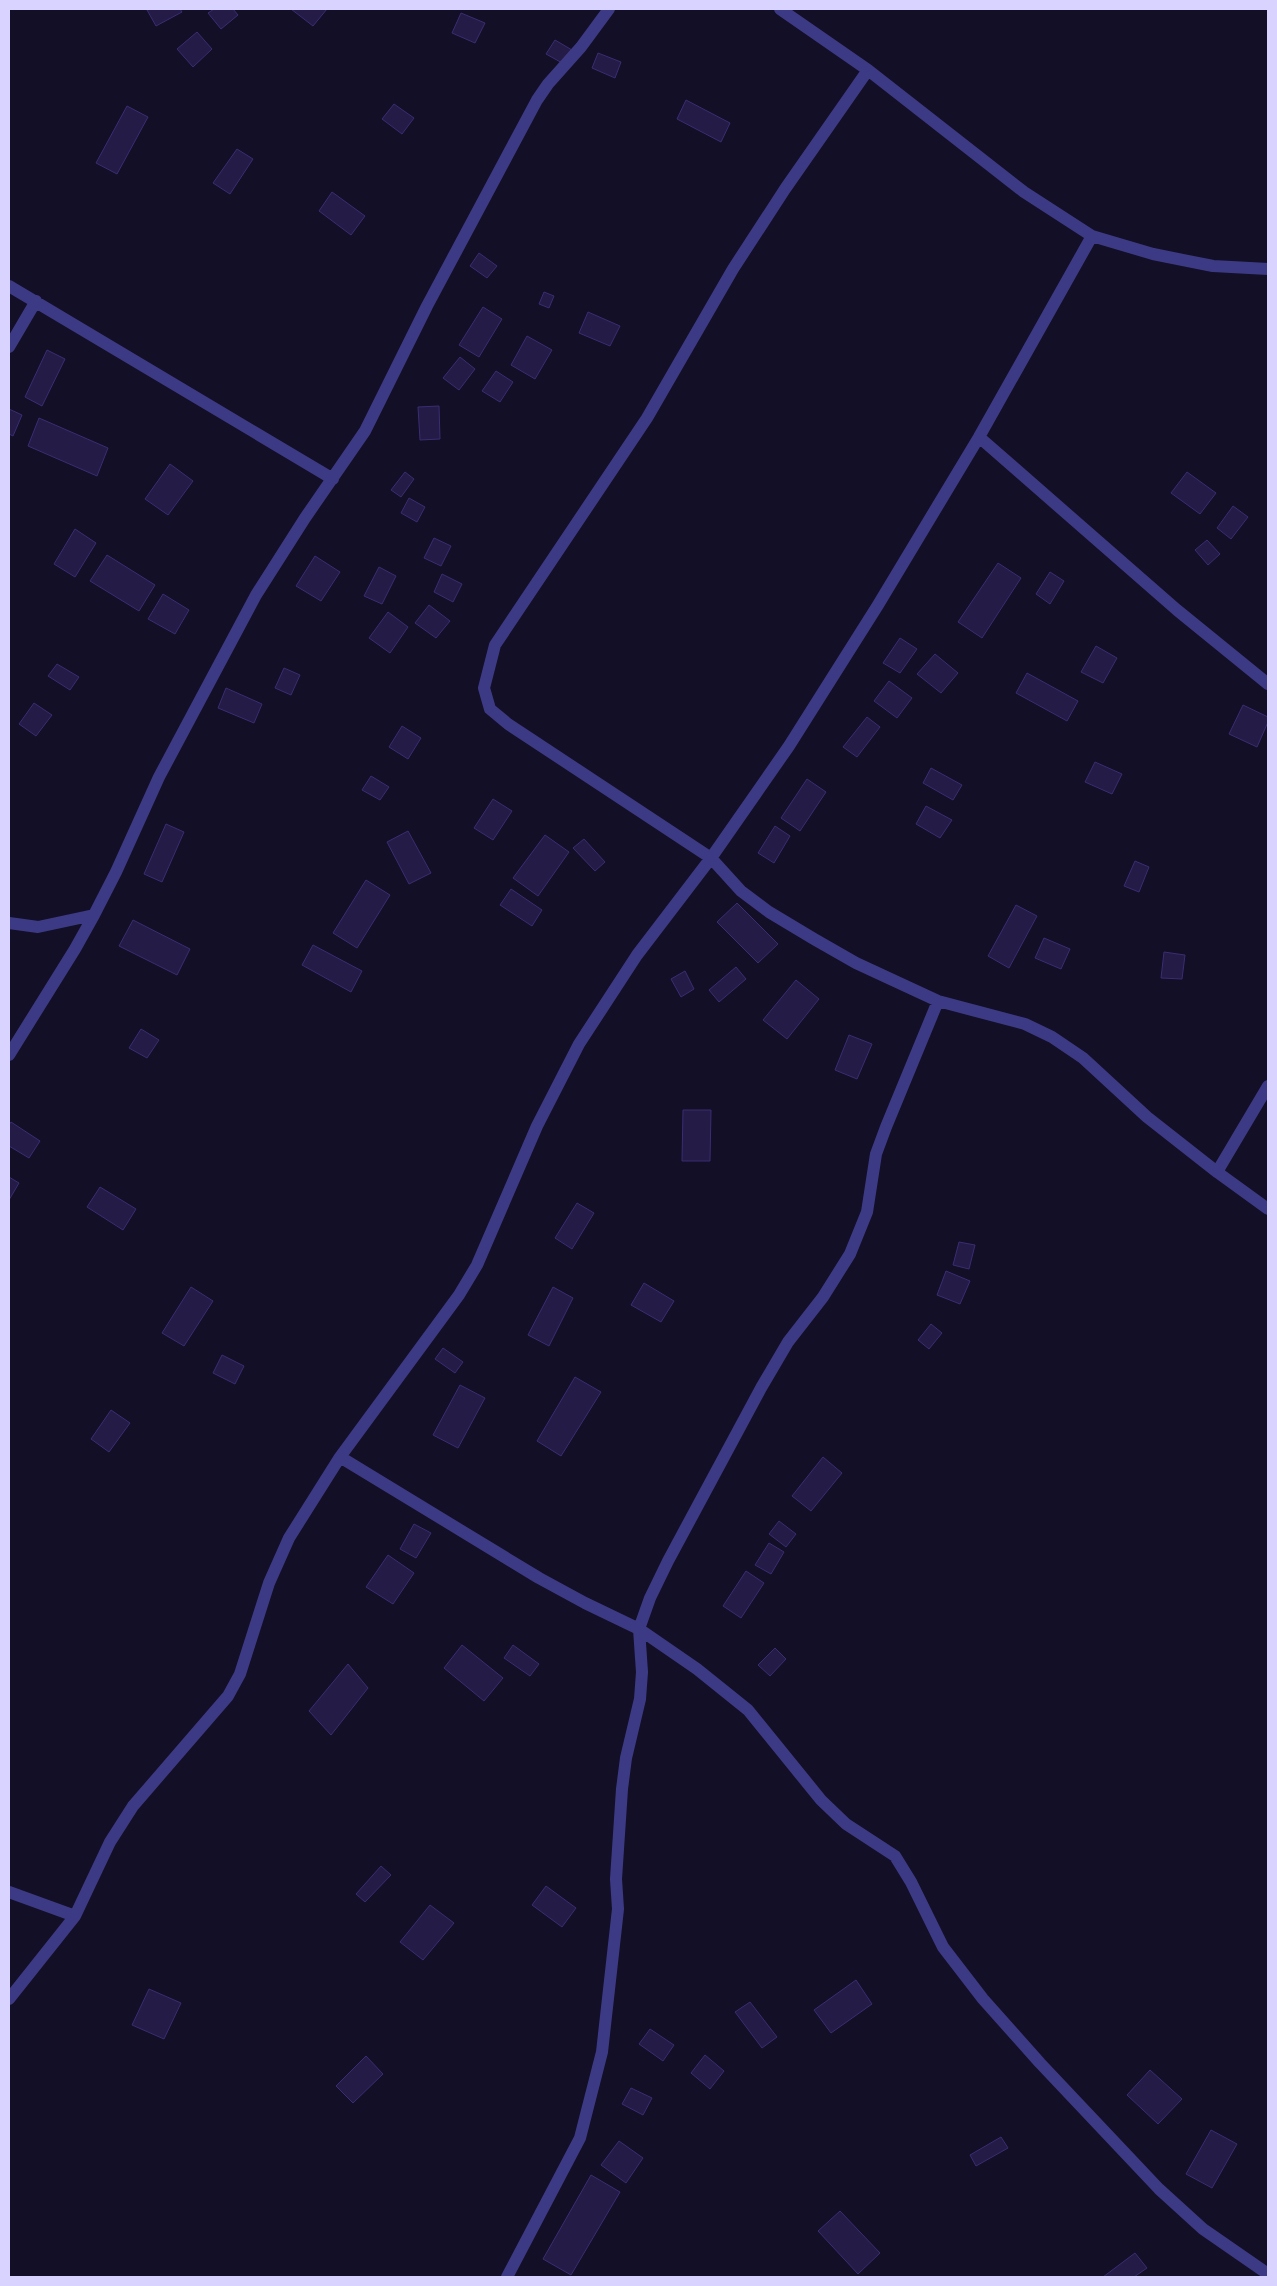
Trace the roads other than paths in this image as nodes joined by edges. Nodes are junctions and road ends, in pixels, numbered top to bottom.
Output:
1 (609, 9) edge
2 (780, 9) edge
3 (868, 70) junction
4 (1092, 236) junction
5 (1268, 269) edge
6 (9, 286) edge
7 (36, 301) junction
8 (9, 347) edge
9 (979, 437) junction
10 (333, 479) junction
11 (1268, 684) edge
12 (711, 858) junction
13 (94, 915) junction
14 (9, 923) edge
15 (938, 1001) junction
16 (9, 1055) edge
17 (1268, 1086) edge
18 (1216, 1172) junction
19 (1268, 1209) edge
20 (340, 1457) junction
21 (639, 1629) junction
22 (9, 1892) edge
23 (75, 1916) junction
24 (9, 1999) edge
25 (1268, 2274) edge
26 (507, 2277) edge

1 - 10 street
2 - 3 street
3 - 4 street
3 - 12 street
4 - 5 street
4 - 9 street
6 - 7 street
7 - 8 street
7 - 10 street
9 - 11 street
9 - 12 street
10 - 13 street
12 - 15 street
12 - 20 street
13 - 14 street
13 - 16 street
15 - 18 street
15 - 21 street
17 - 18 street
18 - 19 street
20 - 21 street
20 - 23 street
21 - 25 street
21 - 26 street
22 - 23 street
23 - 24 street

